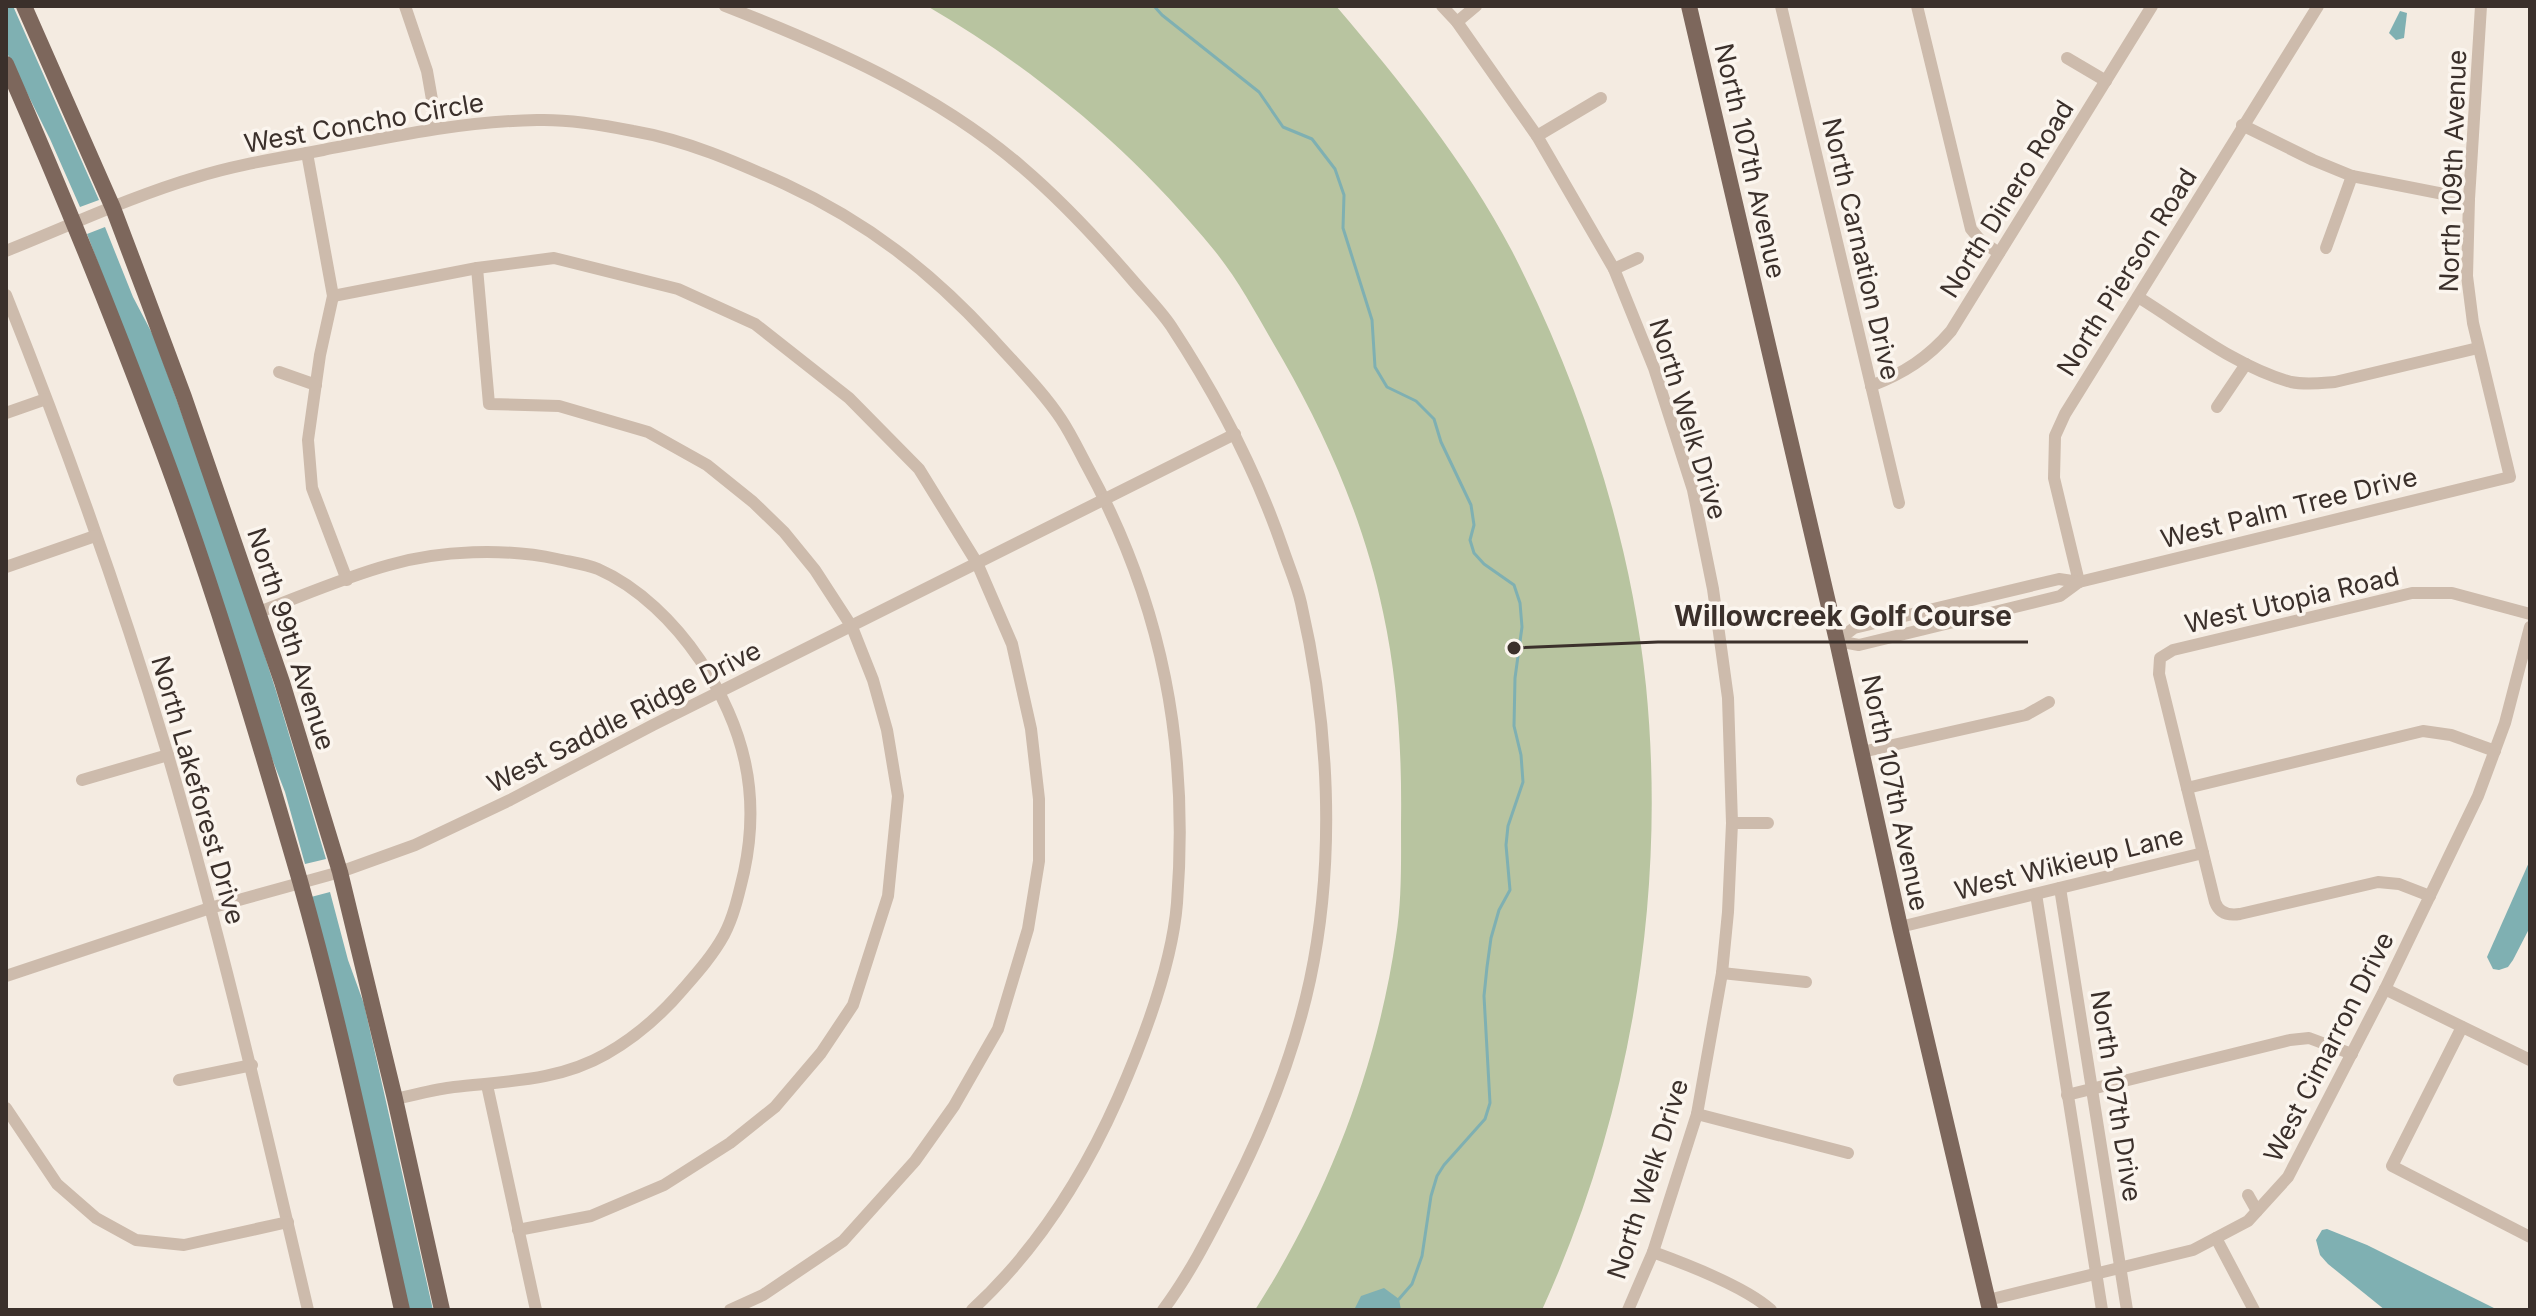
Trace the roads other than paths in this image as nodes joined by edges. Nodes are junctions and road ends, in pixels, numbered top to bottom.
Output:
1 (24, 6) edge
2 (405, 6) edge
3 (725, 6) edge
4 (1442, 6) edge
5 (1476, 6) edge
6 (1689, 6) edge
7 (1781, 6) edge
8 (1917, 6) edge
9 (2152, 6) edge
10 (2318, 6) edge
11 (2481, 6) edge
12 (1457, 22) junction
13 (2067, 58) dead end
14 (6, 64) edge
15 (2106, 81) junction
16 (1601, 98) dead end
17 (2242, 125) junction
18 (437, 128) junction
19 (1537, 136) junction
20 (307, 153) junction
21 (2352, 176) junction
22 (2469, 199) junction
23 (113, 208) junction
24 (74, 223) junction
25 (2326, 248) dead end
26 (6, 251) edge
27 (1999, 253) junction
28 (1638, 258) dead end
29 (477, 268) junction
30 (1614, 269) junction
31 (6, 295) edge
32 (333, 296) junction
33 (2138, 297) junction
34 (2478, 348) junction
35 (2246, 364) junction
36 (279, 372) dead end
37 (316, 385) junction
38 (1871, 386) junction
39 (46, 399) junction
40 (2217, 407) dead end
41 (6, 413) edge
42 (1235, 434) junction
43 (2510, 477) joint
44 (1105, 499) junction
45 (1899, 503) dead end
46 (95, 536) junction
47 (977, 563) junction
48 (6, 567) edge
49 (347, 580) junction
50 (2079, 582) junction
51 (259, 612) junction
52 (2530, 614) edge
53 (852, 627) junction
54 (2530, 627) edge
55 (1837, 641) junction
56 (720, 691) junction
57 (2049, 702) dead end
58 (2495, 751) junction
59 (1862, 752) junction
60 (168, 755) junction
61 (82, 780) dead end
62 (2187, 788) junction
63 (1732, 823) junction
64 (1768, 823) dead end
65 (2203, 853) junction
66 (340, 872) junction
67 (300, 883) junction
68 (2060, 888) junction
69 (2036, 894) junction
70 (2430, 896) junction
71 (210, 908) junction
72 (1900, 927) junction
73 (1722, 973) junction
74 (6, 976) edge
75 (1806, 982) dead end
76 (2385, 989) junction
77 (2462, 1027) junction
78 (2352, 1054) junction
79 (2530, 1060) edge
80 (252, 1065) junction
81 (179, 1080) dead end
82 (487, 1085) junction
83 (2093, 1088) junction
84 (2067, 1095) junction
85 (395, 1099) junction
86 (6, 1108) edge
87 (1697, 1114) junction
88 (1848, 1153) dead end
89 (2248, 1195) dead end
90 (2257, 1211) junction
91 (288, 1222) junction
92 (518, 1230) junction
93 (2530, 1237) edge
94 (2216, 1238) junction
95 (1653, 1252) junction
96 (2120, 1268) junction
97 (2096, 1274) junction
98 (1989, 1305) edge
99 (308, 1310) edge
100 (402, 1310) edge
101 (442, 1310) edge
102 (536, 1310) edge
103 (730, 1310) edge
104 (972, 1310) edge
105 (1163, 1310) edge
106 (1628, 1310) edge
107 (1771, 1310) edge
108 (2102, 1310) edge
109 (2127, 1310) edge
110 (2254, 1310) edge

1 - 23 main road, North 99th Avenue
2 - 18 street
3 - 42 street
4 - 12 street, North Welk Drive
5 - 12 street
6 - 55 main road, North 107th Avenue
7 - 38 street, North Carnation Drive
8 - 27 street
9 - 15 street, North Dinero Road
10 - 17 street, North Pierson Road
11 - 22 street, North 109th Avenue
12 - 19 street, North Welk Drive
13 - 15 street
14 - 24 main road
15 - 27 street, North Dinero Road
16 - 19 street
17 - 21 street
17 - 33 street, North Pierson Road
18 - 20 street, West Concho Circle
18 - 44 street, West Concho Circle
19 - 30 street, North Welk Drive
20 - 23 street, West Concho Circle
20 - 32 street
21 - 22 street
21 - 25 street
22 - 34 street, North 109th Avenue
23 - 24 street, West Concho Circle
23 - 51 main road, North 99th Avenue
24 - 26 street, West Concho Circle
24 - 67 main road
27 - 38 street, North Dinero Road
28 - 30 street
29 - 32 street
29 - 47 street
29 - 53 street
30 - 63 street, North Welk Drive
31 - 39 street, North Lakeforest Drive
32 - 37 street
33 - 35 street
33 - 50 street, North Pierson Road
34 - 35 street
34 - 43 street, North 109th Avenue
35 - 40 street
36 - 37 street
37 - 49 street
38 - 45 street, North Carnation Drive
39 - 41 street
39 - 46 street, North Lakeforest Drive
42 - 44 street, West Saddle Ridge Drive
42 - 105 street
43 - 50 street, West Palm Tree Drive
44 - 47 street, West Saddle Ridge Drive
44 - 104 street, West Concho Circle
46 - 48 street
46 - 60 street, North Lakeforest Drive
47 - 53 street, West Saddle Ridge Drive
47 - 103 street
49 - 51 street
49 - 56 street
50 - 55 street, West Palm Tree Drive
51 - 66 main road, North 99th Avenue
52 - 62 street, West Utopia Road
53 - 56 street, West Saddle Ridge Drive
53 - 92 street
54 - 58 street, West Cimarron Drive
55 - 59 main road, North 107th Avenue
56 - 66 street, West Saddle Ridge Drive
56 - 82 street
57 - 59 street
58 - 62 street, West Wikieup Lane
58 - 70 street, West Cimarron Drive
59 - 72 main road, North 107th Avenue
60 - 61 street
60 - 71 street, North Lakeforest Drive
62 - 65 street
63 - 64 street
63 - 73 street, North Welk Drive
65 - 68 street, West Wikieup Lane
65 - 70 street
66 - 67 street, West Saddle Ridge Drive
66 - 85 main road, North 99th Avenue
67 - 71 street, West Saddle Ridge Drive
67 - 100 main road
68 - 69 street, West Wikieup Lane
68 - 83 street, North 107th Drive
69 - 72 street, West Wikieup Lane
69 - 84 street, North 107th Drive
70 - 76 street, West Cimarron Drive
71 - 74 street, West Saddle Ridge Drive
71 - 80 street, North Lakeforest Drive
72 - 98 main road, North 107th Avenue
73 - 75 street
73 - 87 street, North Welk Drive
76 - 77 street
76 - 78 street, West Cimarron Drive
77 - 79 street
77 - 93 street
78 - 83 street
78 - 90 street, West Cimarron Drive
80 - 81 street
80 - 91 street, North Lakeforest Drive
82 - 85 street
82 - 92 street
83 - 84 street
83 - 96 street, North 107th Drive
84 - 97 street, North 107th Drive
85 - 101 main road, North 99th Avenue
86 - 91 street
87 - 88 street
87 - 95 street, North Welk Drive
89 - 90 street
90 - 94 street, West Cimarron Drive
91 - 99 street, North Lakeforest Drive
92 - 102 street
94 - 96 street, West Cimarron Drive
94 - 110 street
95 - 106 street, North Welk Drive
95 - 107 street
96 - 97 street, West Cimarron Drive
96 - 109 street, North 107th Drive
97 - 98 street, West Cimarron Drive
97 - 108 street, North 107th Drive

